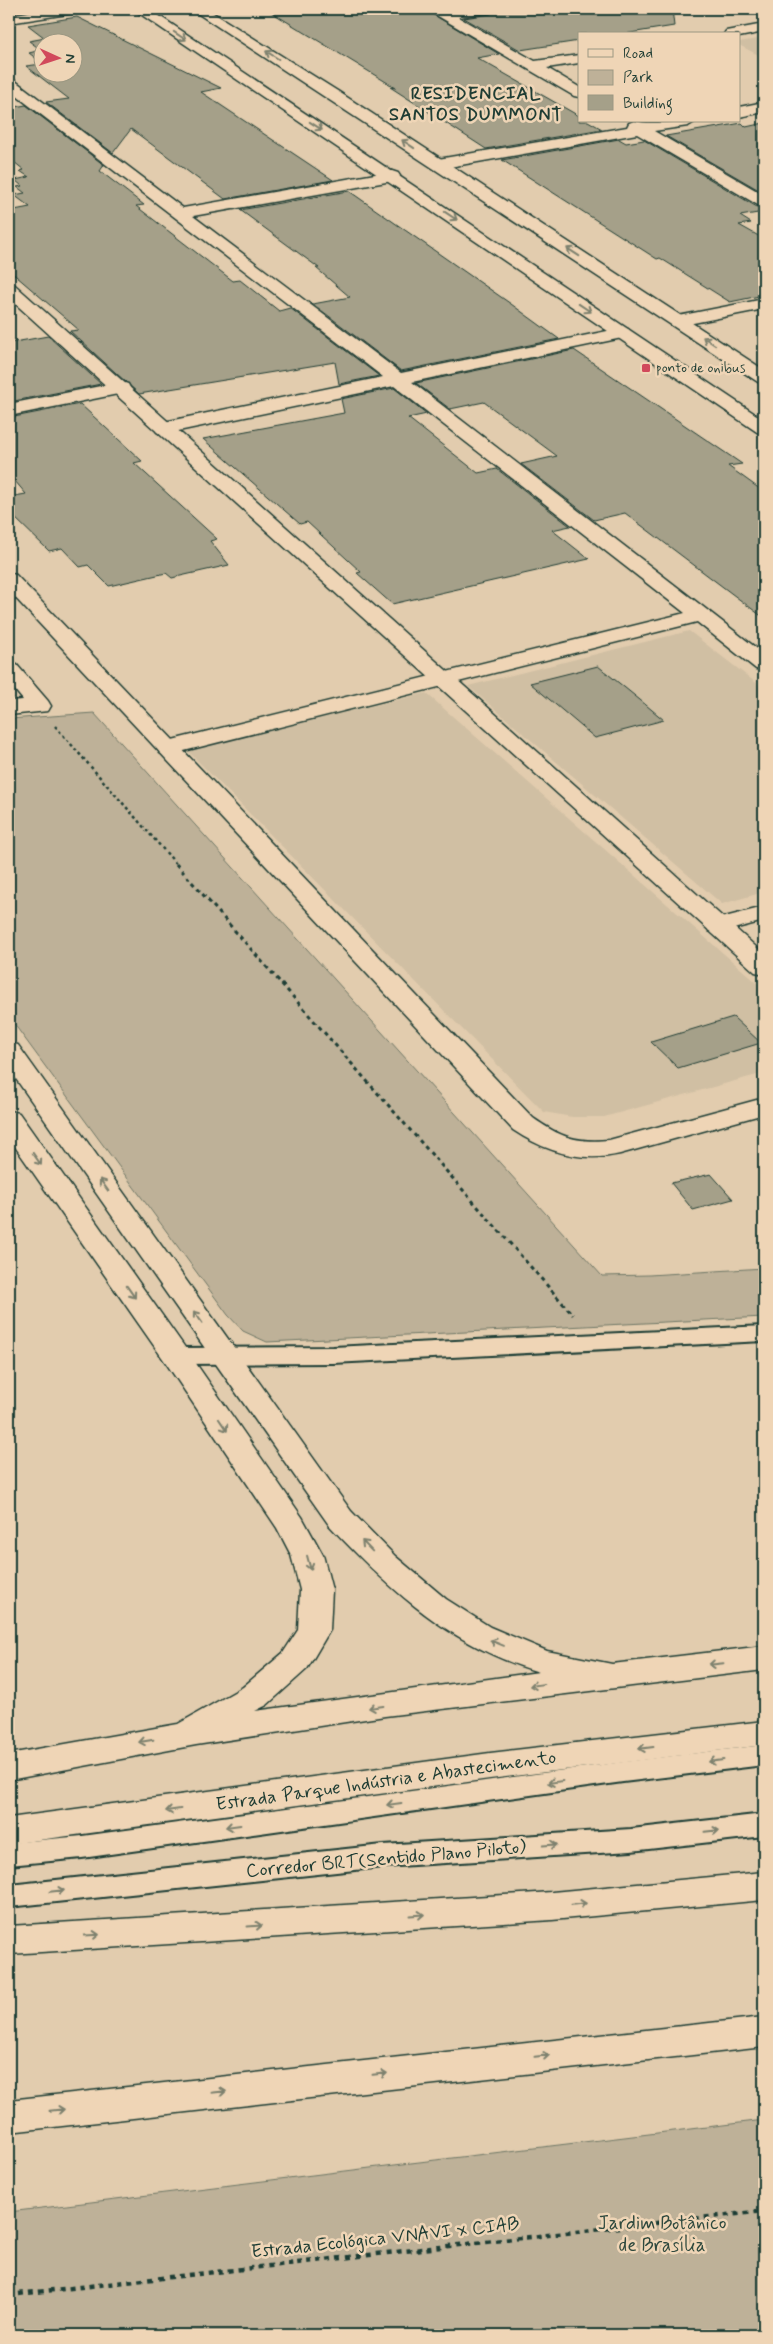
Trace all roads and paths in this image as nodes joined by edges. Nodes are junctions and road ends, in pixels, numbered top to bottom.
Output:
1 (74, 9) edge
2 (140, 9) edge
3 (198, 9) edge
4 (486, 9) edge
5 (439, 12) edge
6 (9, 19) edge
7 (764, 28) edge
8 (740, 32) edge
9 (578, 59) edge
10 (533, 66) junction
11 (9, 83) edge
12 (578, 92) edge
13 (309, 95) dead end
14 (334, 95) junction
15 (293, 96) dead end
16 (275, 100) junction
17 (764, 108) edge
18 (740, 112) edge
19 (629, 122) edge
20 (683, 122) edge
21 (641, 130) junction
22 (438, 164) junction
23 (392, 176) junction
24 (764, 202) edge
25 (180, 213) junction
26 (9, 289) edge
27 (764, 304) edge
28 (678, 321) junction
29 (622, 333) junction
30 (764, 378) edge
31 (396, 380) junction
32 (121, 388) junction
33 (9, 410) edge
34 (164, 428) junction
35 (764, 428) edge
36 (9, 579) edge
37 (701, 615) junction
38 (764, 664) edge
39 (9, 670) edge
40 (445, 680) junction
41 (40, 706) junction
42 (9, 708) edge
43 (168, 748) junction
44 (764, 914) edge
45 (718, 926) junction
46 (764, 967) edge
47 (9, 1051) edge
48 (764, 1106) edge
49 (9, 1119) edge
50 (764, 1333) edge
51 (596, 1342) junction
52 (176, 1356) junction
53 (227, 1357) junction
54 (764, 1658) edge
55 (610, 1675) junction
56 (764, 1733) edge
57 (189, 1734) junction
58 (764, 1755) edge
59 (9, 1767) edge
60 (764, 1825) edge
61 (9, 1831) edge
62 (9, 1854) edge
63 (764, 1886) edge
64 (9, 1896) edge
65 (9, 1940) edge
66 (764, 2032) edge
67 (9, 2116) edge
68 (764, 2211) edge
69 (9, 2295) edge

1 - 6 main road
2 -> 16 main road
14 -> 3 main road
4 - 5 main road
5 - 10 main road
7 - 8 main road
9 - 10 main road
10 - 12 main road
11 - 25 main road
13 - 14 main road
22 -> 14 main road
15 - 16 main road
16 -> 23 main road
17 - 18 main road
19 - 21 main road
20 - 21 main road
21 - 22 main road
21 - 24 main road
28 -> 22 main road
23 - 25 main road
23 -> 29 main road
25 - 31 main road
26 - 32 main road
27 - 28 main road
30 -> 28 main road
29 - 31 main road
29 - 35 main road
31 - 34 main road
31 - 37 main road
32 - 33 main road
32 - 34 main road
34 - 40 main road
36 - 43 main road
37 - 38 main road
37 - 40 main road
39 - 41 main road
40 - 43 main road
40 - 45 main road
41 - 42 main road
41 - 51 path
43 - 48 main road
44 - 45 main road
45 - 46 main road
53 -> 47 main road
49 -> 52 main road
50 - 51 lane
51 - 53 lane
52 - 53 lane
52 -> 57 main road
55 -> 53 main road
54 -> 55 main road
55 -> 57 main road
56 -> 61 main road, Estrada Parque Indústria e Abastecimento
57 -> 59 main road
58 -> 62 lane
64 -> 60 lane, Corredor BRT(Sentido Plano Piloto)
65 -> 63 main road
67 -> 66 main road
68 - 69 path, Estrada Ecológica VNAVI x CIAB

